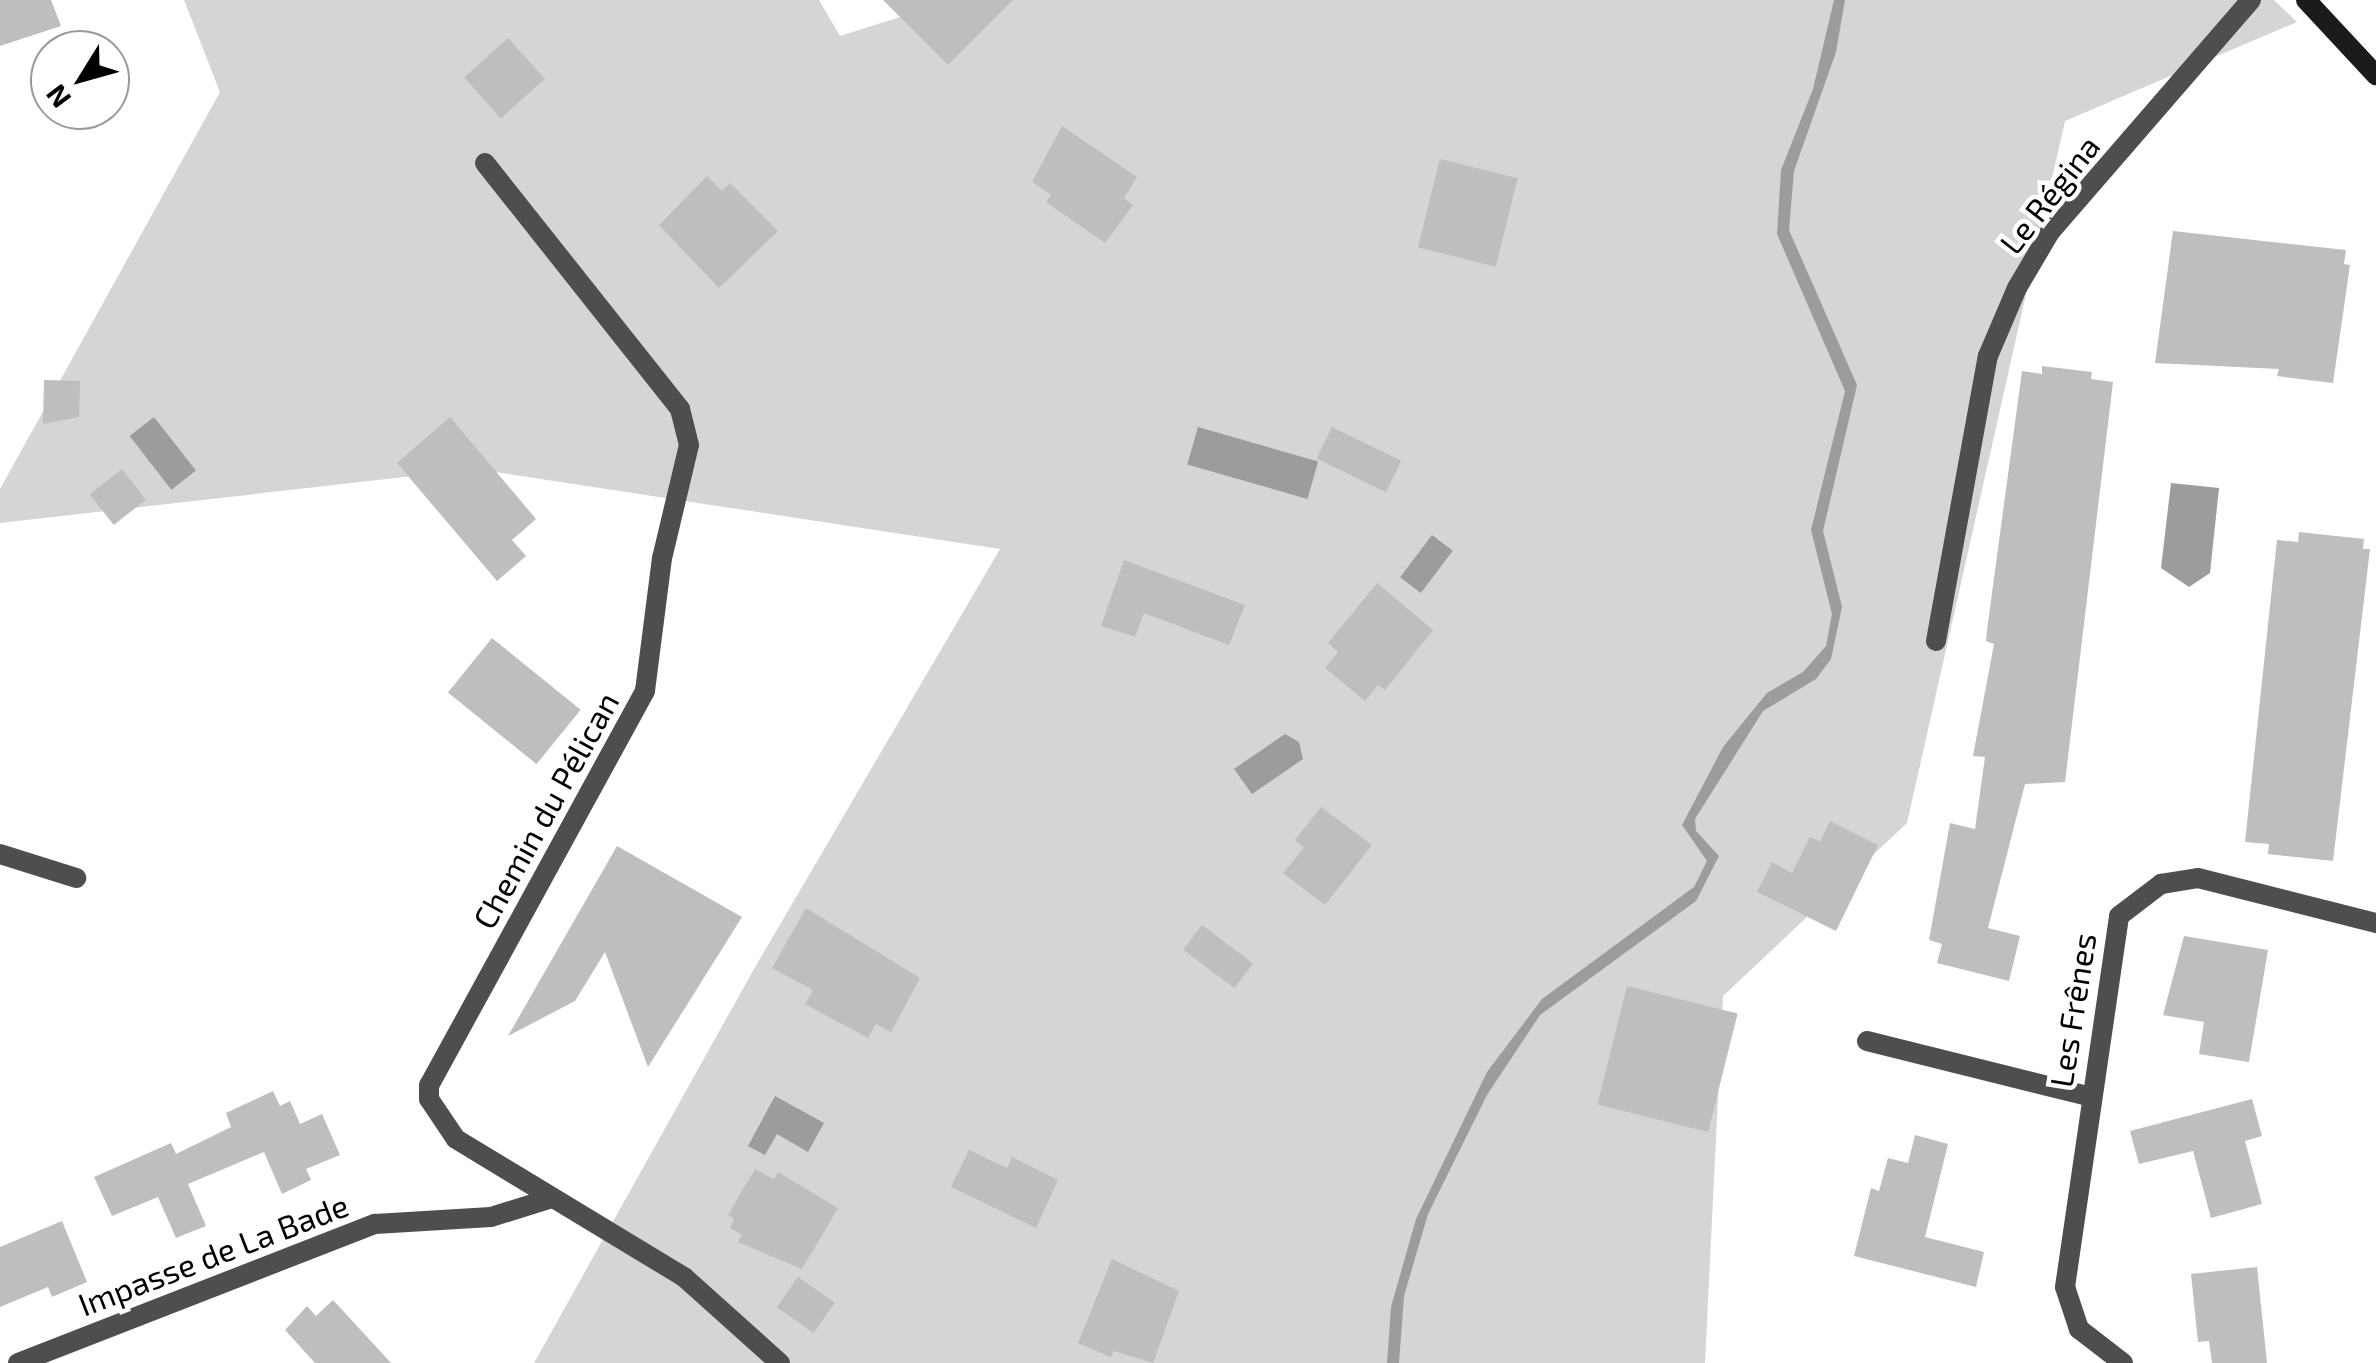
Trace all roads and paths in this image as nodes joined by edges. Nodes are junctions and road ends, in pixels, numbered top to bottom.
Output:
1 (2251, 0) edge
2 (2306, 0) edge
3 (2376, 74) edge
4 (486, 163) dead end
5 (1936, 640) dead end
6 (0, 854) edge
7 (76, 878) dead end
8 (2376, 924) edge
9 (1867, 1041) dead end
10 (2088, 1096) junction
11 (552, 1198) junction
12 (18, 1363) edge
13 (780, 1363) edge
14 (2123, 1363) edge

1 - 5 street, Le Régina
2 - 3 main road
4 - 11 street, Chemin du Pélican
6 - 7 street
8 - 10 street, Les Frênes
9 - 10 street
10 - 14 street, Les Frênes
11 - 12 street, Impasse de La Bade
11 - 13 street, Chemin du Pélican

